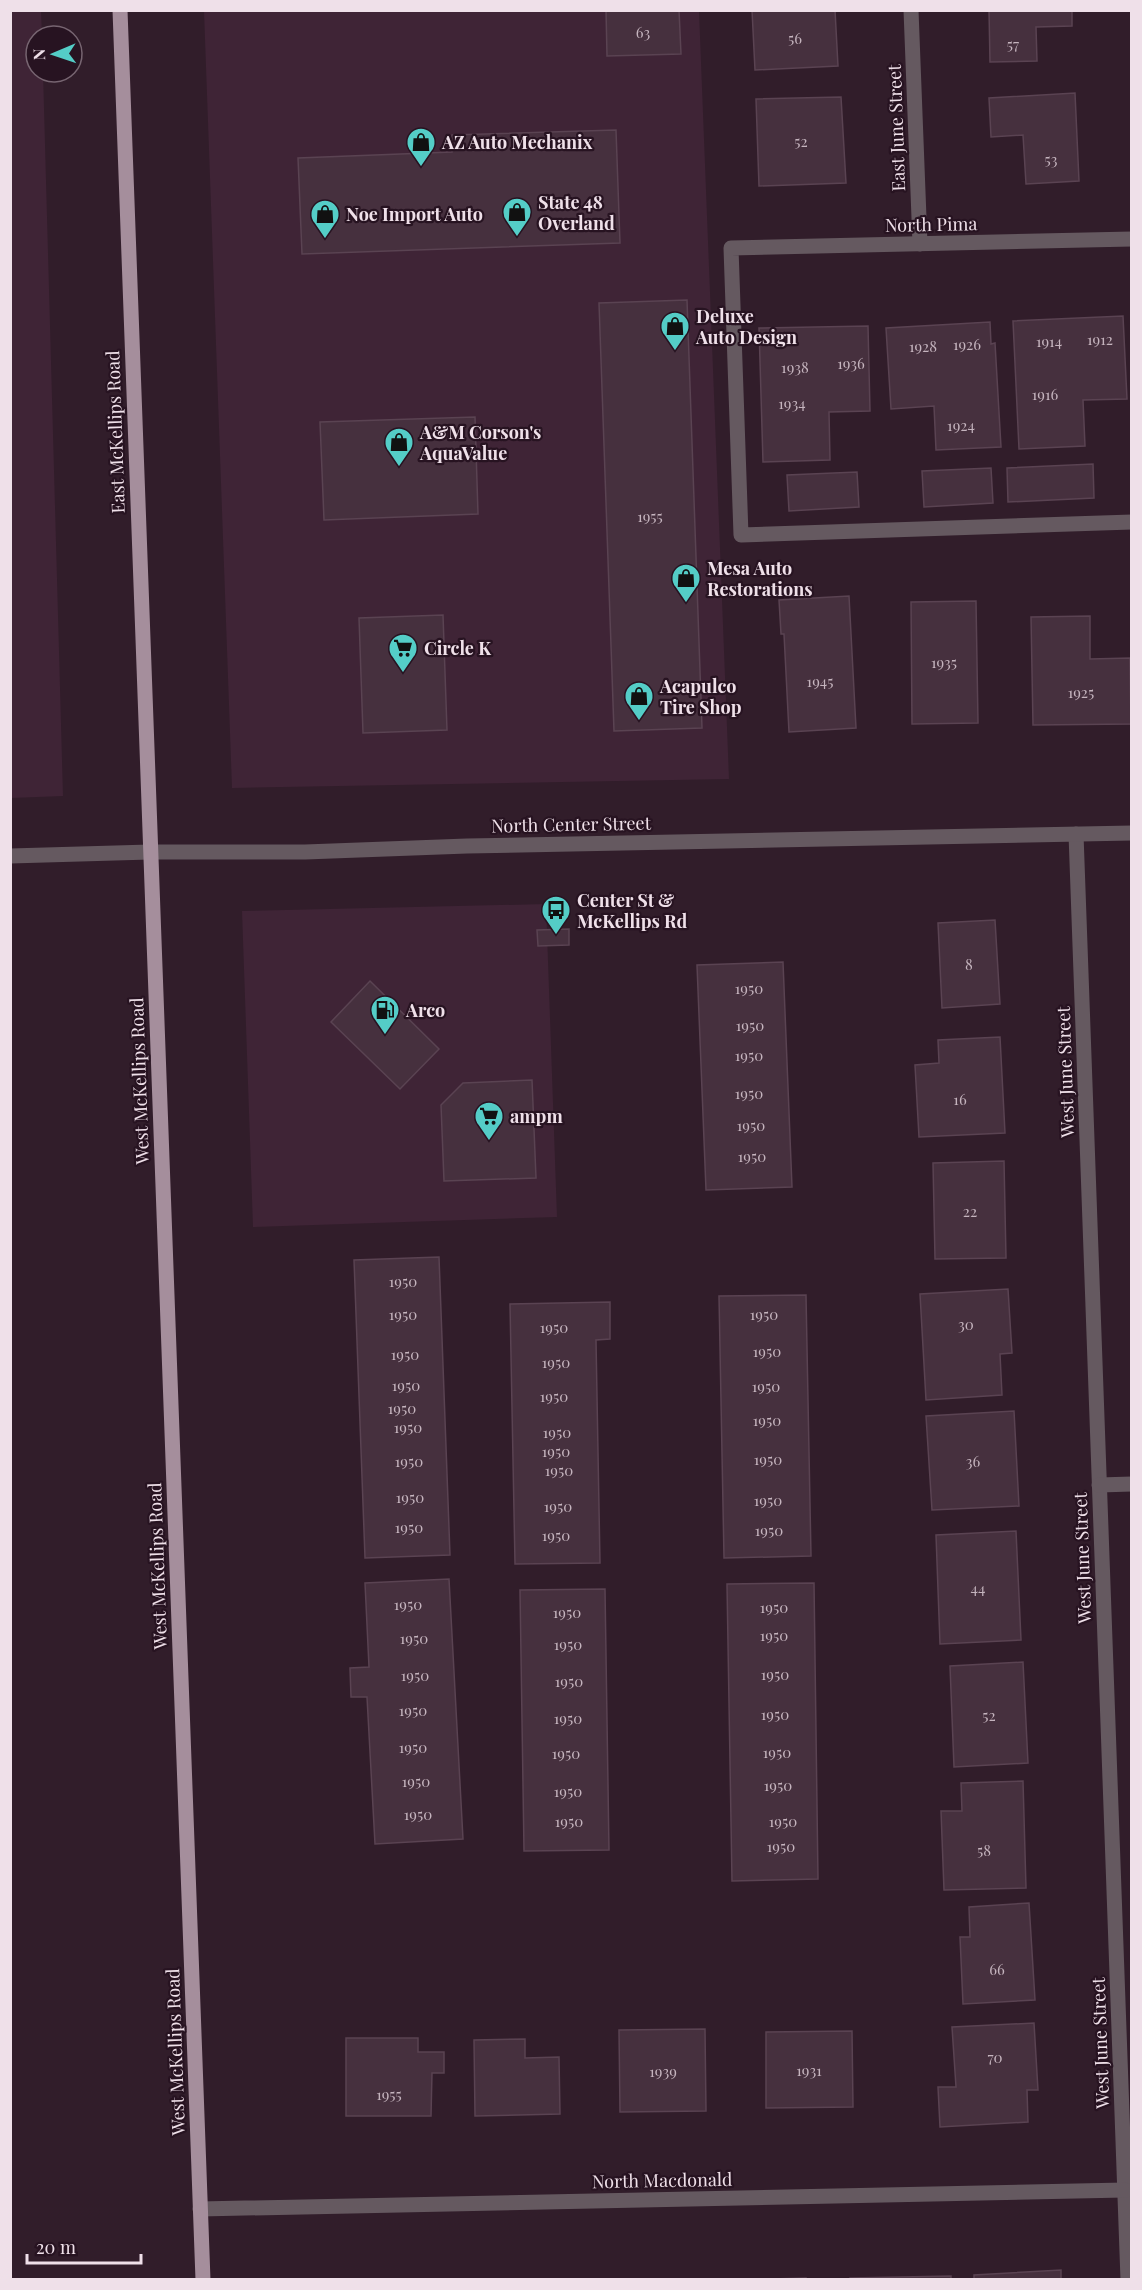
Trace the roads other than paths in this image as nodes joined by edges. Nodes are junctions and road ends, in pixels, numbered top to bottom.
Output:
1 (120, 10) edge
2 (911, 10) edge
3 (1131, 239) edge
4 (920, 244) junction
5 (1131, 522) edge
6 (1131, 833) edge
7 (1076, 834) junction
8 (150, 852) junction
9 (10, 856) edge
10 (1131, 1484) edge
11 (1099, 1485) junction
12 (1127, 2182) edge
13 (200, 2209) junction
14 (203, 2280) edge
15 (1128, 2280) edge

1 - 8 main road, East McKellips Road
2 - 4 street, East June Street
3 - 4 street, North Pima
4 - 5 street, North Pima
6 - 7 street, North Center Street
7 - 8 street, North Center Street
7 - 11 street, West June Street
8 - 9 street, North Center Street
8 - 13 main road, West McKellips Road
10 - 11 street
11 - 12 street, West June Street
12 - 13 street, North Macdonald
12 - 15 street, West June Street
13 - 14 main road, West McKellips Road

